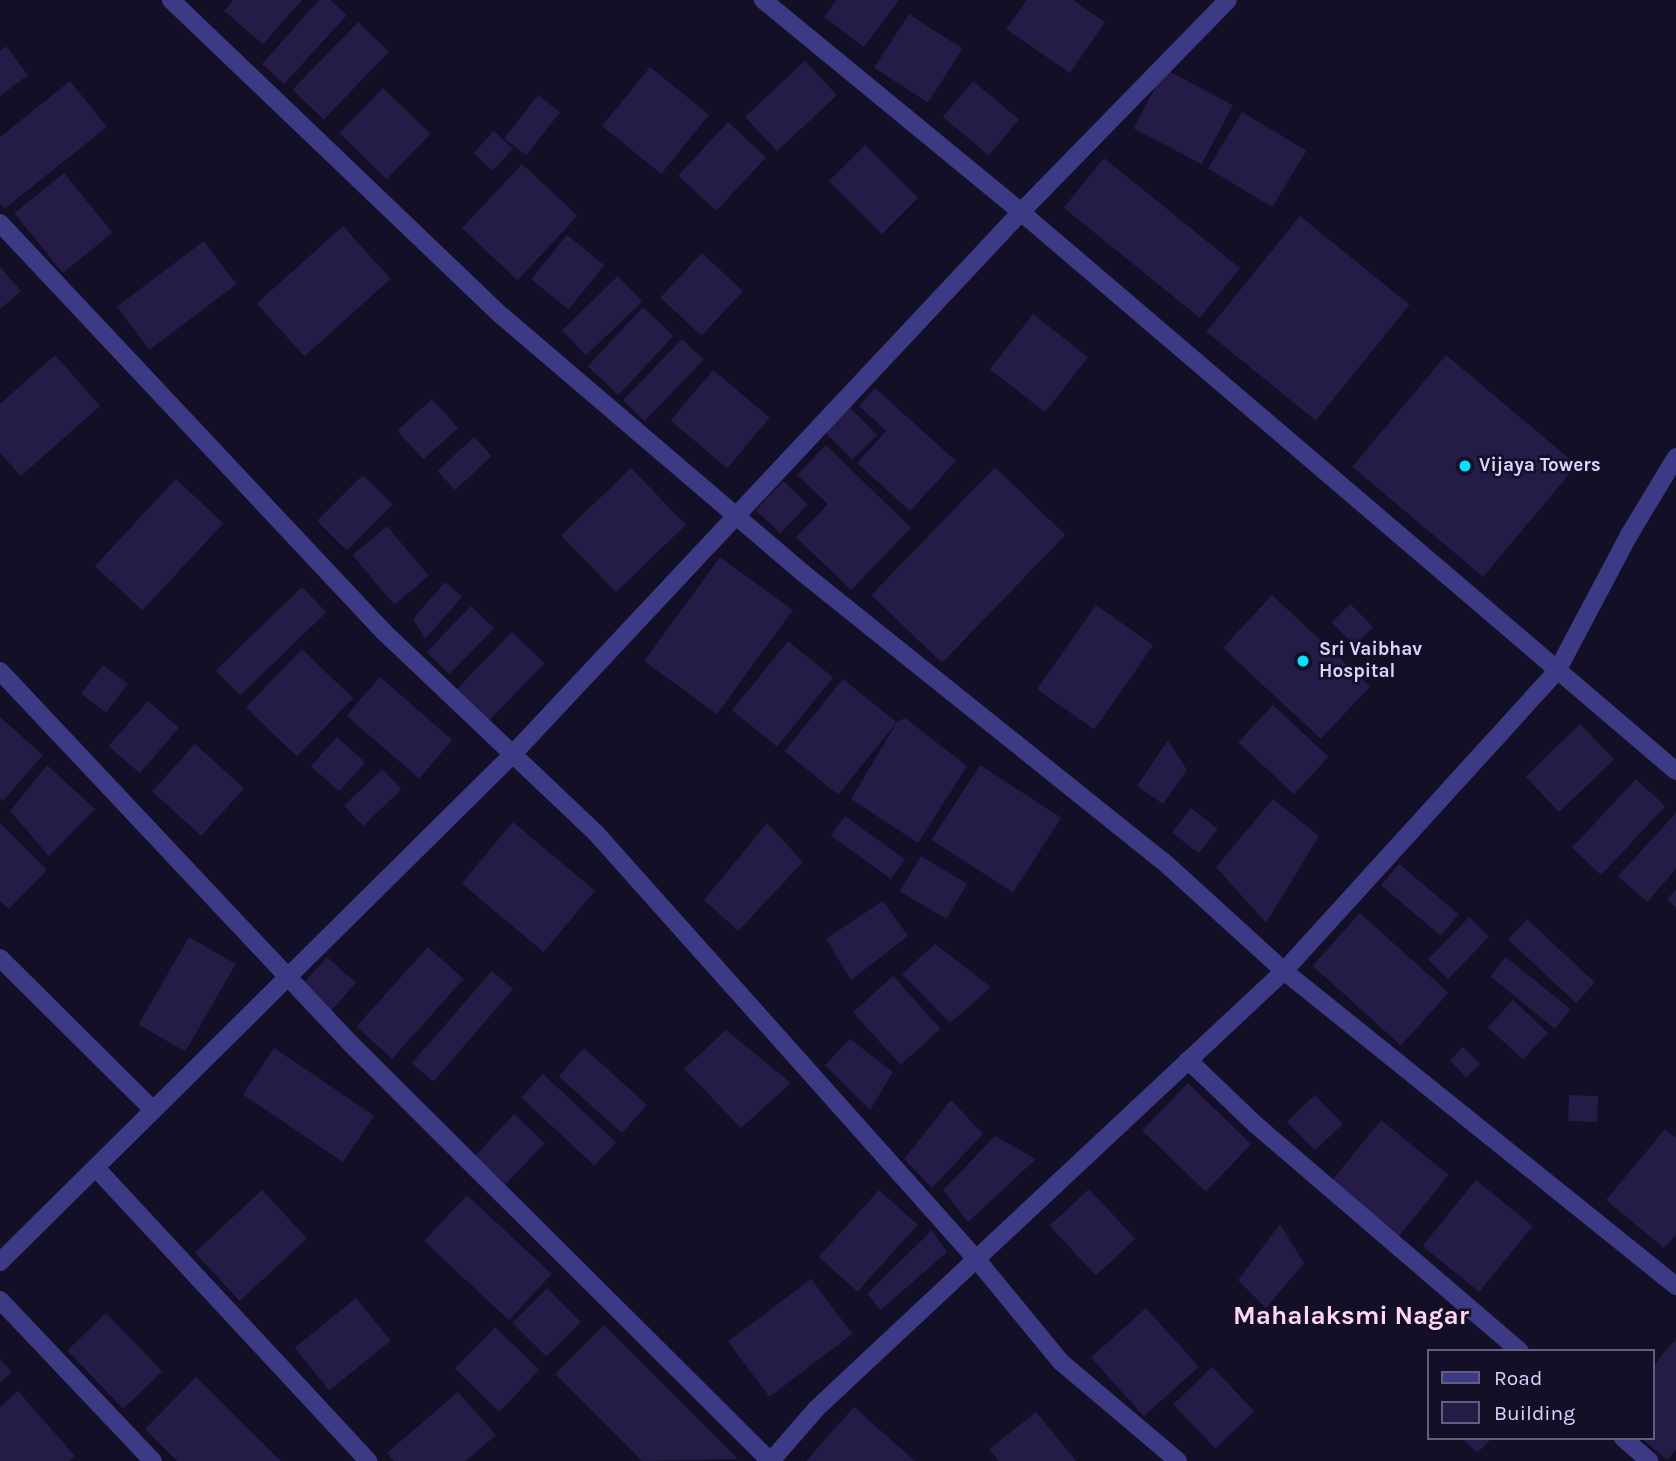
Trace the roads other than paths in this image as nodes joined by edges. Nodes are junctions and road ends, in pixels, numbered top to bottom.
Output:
1 (763, 0) edge
2 (1228, 0) edge
3 (180, 3) edge
4 (1021, 212) junction
5 (0, 223) edge
6 (1676, 457) edge
7 (735, 515) junction
8 (0, 671) edge
9 (1557, 671) junction
10 (511, 756) junction
11 (1676, 771) edge
12 (0, 958) edge
13 (1283, 971) junction
14 (286, 975) junction
15 (1188, 1060) junction
16 (153, 1110) junction
17 (96, 1168) junction
18 (978, 1261) junction
19 (0, 1262) edge
20 (1675, 1283) edge
21 (0, 1300) edge
22 (1518, 1349) edge
23 (1625, 1440) edge
24 (153, 1461) edge
25 (368, 1461) edge
26 (771, 1461) edge
27 (1178, 1461) edge
28 (1649, 1461) edge

1 - 4 street
2 - 4 street
3 - 7 street
4 - 7 street
4 - 9 street
5 - 10 street
6 - 9 street
7 - 10 street
7 - 13 street
8 - 14 street
9 - 11 street
9 - 13 street
10 - 14 street
10 - 18 street
12 - 16 street
13 - 15 street
13 - 20 street
14 - 16 street
14 - 26 street
15 - 18 street
15 - 22 street
16 - 17 street
17 - 19 street
17 - 25 street
18 - 26 street
18 - 27 street
21 - 24 street
23 - 28 street

